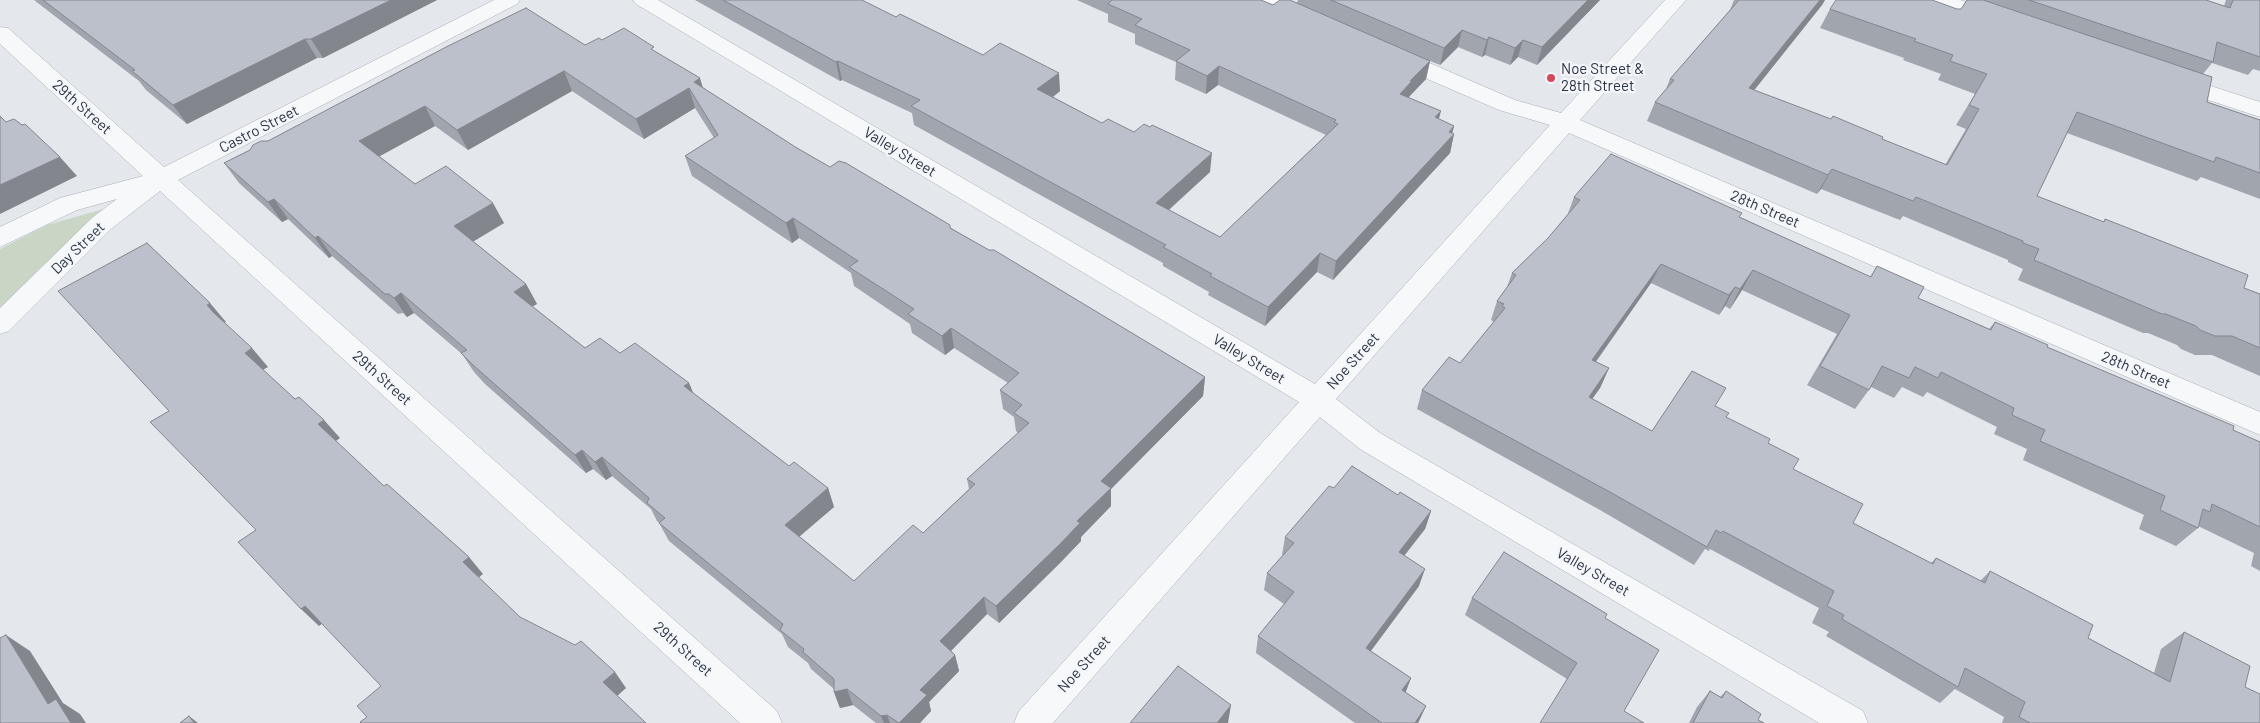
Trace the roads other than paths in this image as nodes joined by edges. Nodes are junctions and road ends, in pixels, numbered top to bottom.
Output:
1 (510, 0) edge
2 (643, 0) edge
3 (1267, 0) edge
4 (1676, 0) edge
5 (1940, 0) edge
6 (2015, 26) edge
7 (1329, 27) edge
8 (0, 33) edge
9 (1374, 47) edge
10 (2156, 75) edge
11 (2260, 110) edge
12 (1565, 122) junction
13 (161, 179) junction
14 (0, 238) edge
15 (0, 324) edge
16 (1318, 400) junction
17 (2260, 424) edge
18 (765, 723) edge
19 (1032, 723) edge
20 (1850, 723) edge

1 - 13 street, Castro Street
2 - 16 street, Valley Street
3 - 7 street
4 - 12 street, Noe Street
5 - 6 street
8 - 13 street, 29th Street
9 - 12 street, 28th Street
10 - 11 street
12 - 16 street, Noe Street
12 - 17 street, 28th Street
13 - 14 street, Castro Street
13 - 15 street, Day Street
13 - 18 street, 29th Street
16 - 19 street, Noe Street
16 - 20 street, Valley Street

